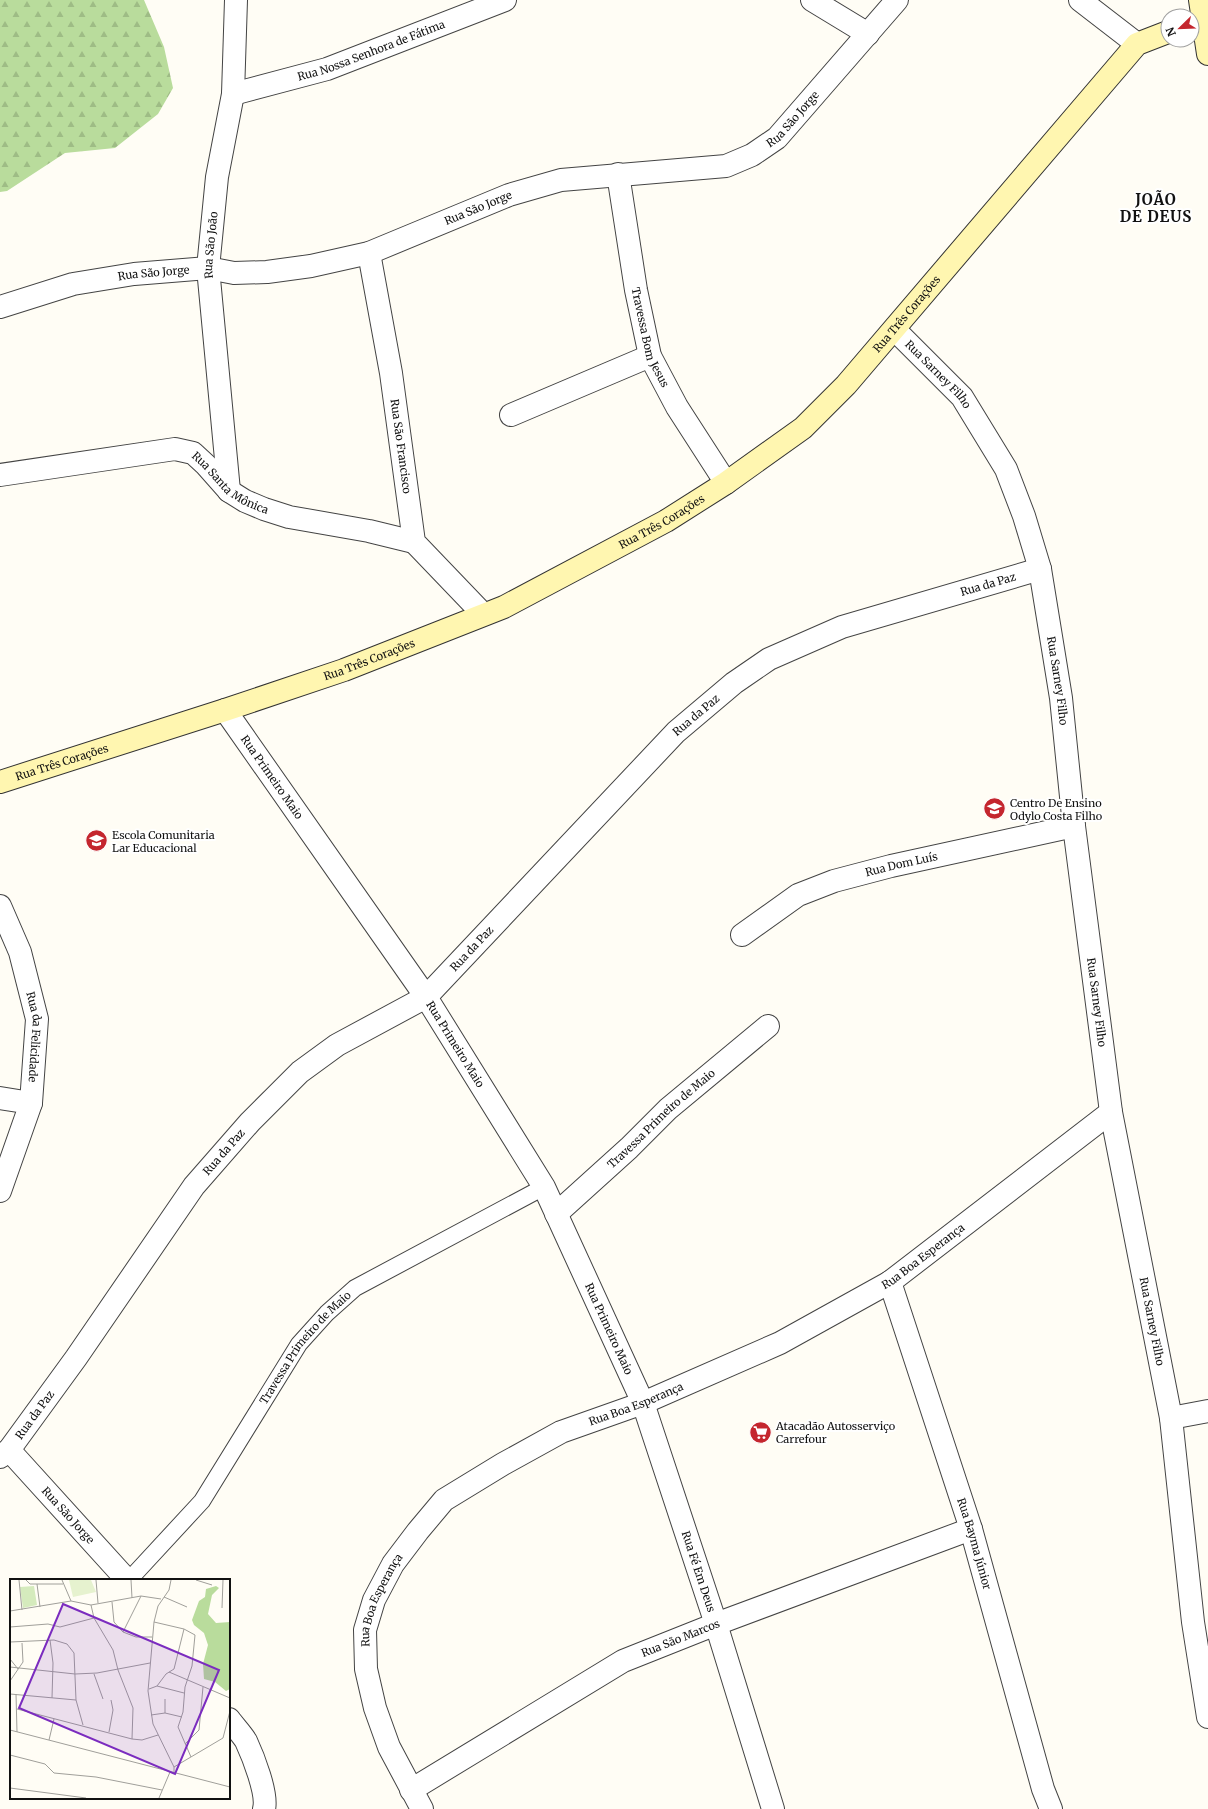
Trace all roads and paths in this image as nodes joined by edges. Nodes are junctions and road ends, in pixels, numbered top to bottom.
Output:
1 (236, 0) edge
2 (505, 0) edge
3 (812, 0) edge
4 (897, 0) edge
5 (1080, 0) edge
6 (1200, 18) edge
7 (868, 34) junction
8 (1160, 35) edge
9 (1137, 44) junction
10 (1208, 54) edge
11 (233, 94) junction
12 (618, 174) junction
13 (368, 253) junction
14 (208, 268) junction
15 (0, 307) edge
16 (895, 330) junction
17 (650, 356) junction
18 (511, 415) dead end
19 (0, 475) edge
20 (726, 483) junction
21 (229, 491) junction
22 (414, 542) junction
23 (1040, 569) junction
24 (483, 614) junction
25 (225, 710) junction
26 (0, 782) edge
27 (1074, 826) junction
28 (0, 906) edge
29 (742, 935) dead end
30 (426, 997) junction
31 (768, 1026) dead end
32 (0, 1098) edge
33 (31, 1103) junction
34 (1111, 1112) junction
35 (544, 1186) junction
36 (0, 1191) edge
37 (556, 1214) junction
38 (890, 1282) junction
39 (643, 1403) junction
40 (1208, 1411) edge
41 (1171, 1418) junction
42 (5, 1454) edge
43 (971, 1529) junction
44 (127, 1579) edge
45 (129, 1579) edge
46 (716, 1624) junction
47 (1208, 1716) edge
48 (230, 1720) edge
49 (411, 1790) junction
50 (264, 1809) edge
51 (422, 1809) edge
52 (773, 1809) edge
53 (1051, 1809) edge

1 - 11 street, Rua São João
2 - 11 street, Rua Nossa Senhora de Fátima
3 - 7 street
4 - 7 street, Rua São Jorge
5 - 9 street
6 - 10 street
7 - 12 street, Rua São Jorge
8 - 9 street, Rua Três Corações
9 - 16 street, Rua Três Corações
11 - 14 street, Rua São João
12 - 13 street, Rua São Jorge
12 - 17 street, Travessa Bom Jesus
13 - 14 street, Rua São Jorge
13 - 22 street, Rua São Francisco
14 - 15 street, Rua São Jorge
14 - 21 street, Rua São João
16 - 20 street, Rua Três Corações
16 - 23 street, Rua Sarney Filho
17 - 18 street
17 - 20 street, Travessa Bom Jesus
19 - 21 street, Rua Santa Mônica
20 - 24 street, Rua Três Corações
21 - 22 street, Rua Santa Mônica
22 - 24 street
23 - 27 street, Rua Sarney Filho
23 - 30 street, Rua da Paz
24 - 25 street, Rua Três Corações
25 - 26 street, Rua Três Corações
25 - 30 street, Rua Primeiro Maio
27 - 29 street, Rua Dom Luís
27 - 34 street, Rua Sarney Filho
28 - 33 street, Rua da Felicidade
30 - 35 street, Rua Primeiro Maio
30 - 42 street, Rua da Paz
31 - 37 street, Travessa Primeiro de Maio
32 - 33 street
33 - 36 street, Rua da Felicidade
34 - 38 street, Rua Boa Esperança
34 - 41 street, Rua Sarney Filho
35 - 37 street, Rua Primeiro Maio
35 - 45 lane, Travessa Primeiro de Maio
37 - 39 street, Rua Primeiro Maio
38 - 39 street, Rua Boa Esperança
38 - 43 street, Rua Bayma Júnior
39 - 46 street, Rua Fé Em Deus
39 - 49 street, Rua Boa Esperança
40 - 41 street
41 - 47 street, Rua Sarney Filho
42 - 44 street, Rua São Jorge
43 - 46 street, Rua São Marcos
43 - 53 street, Rua Bayma Júnior
46 - 49 street, Rua São Marcos
46 - 52 street, Rua Fé Em Deus
48 - 50 street
49 - 51 street, Rua Boa Esperança

